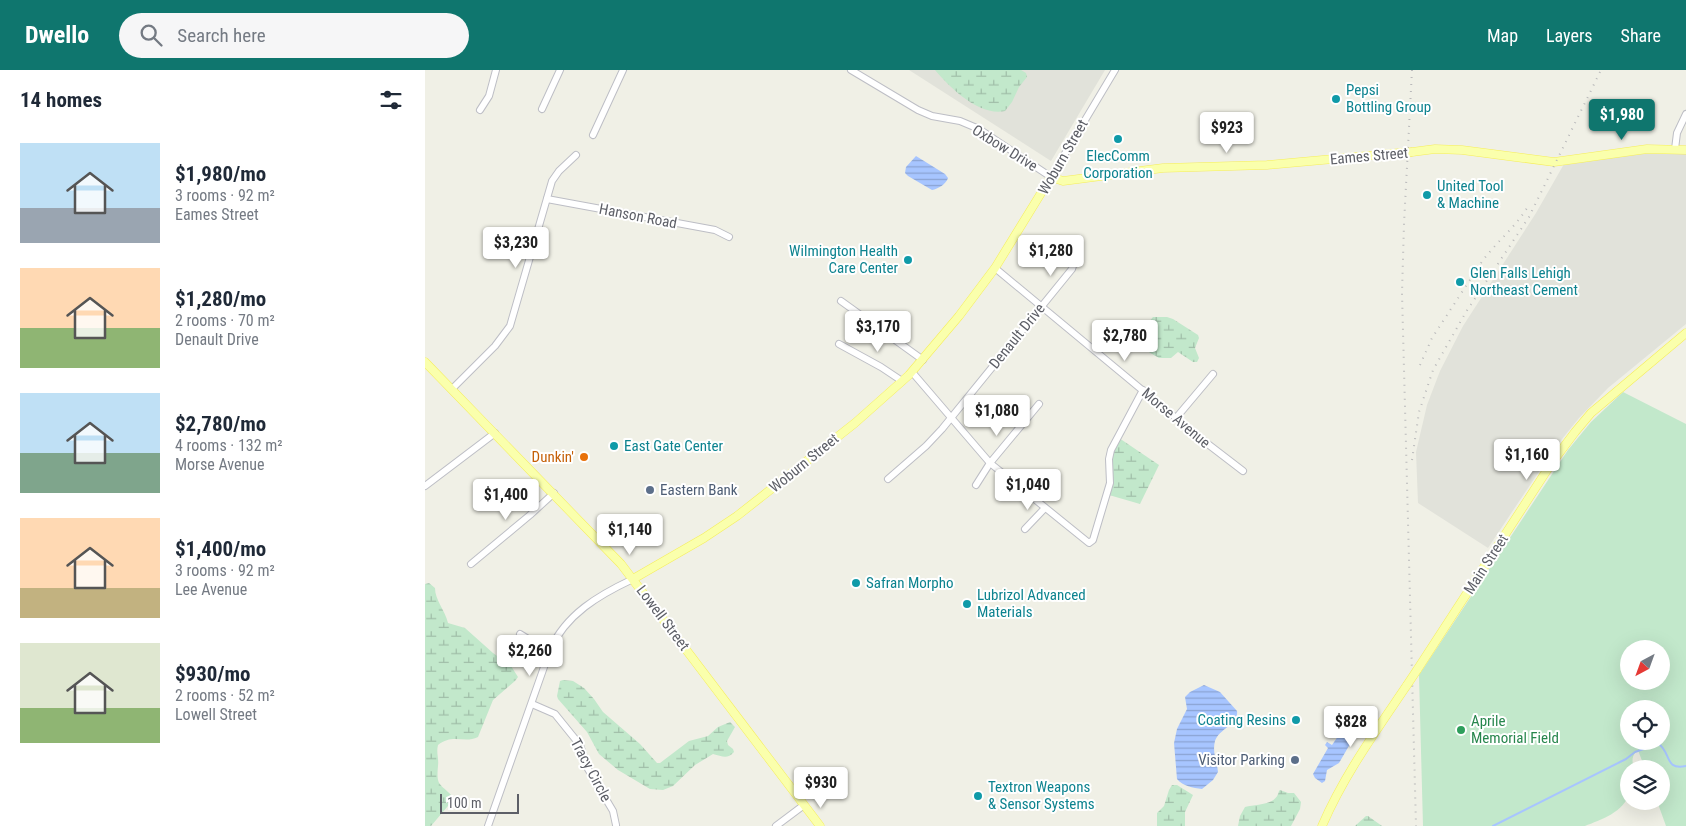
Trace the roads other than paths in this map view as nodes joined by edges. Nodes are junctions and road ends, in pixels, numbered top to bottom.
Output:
1 (496, 70) edge
2 (560, 70) edge
3 (623, 70) edge
4 (851, 70) edge
5 (1115, 70) edge
6 (542, 109) dead end
7 (480, 110) dead end
8 (1686, 114) edge
9 (593, 135) dead end
10 (1675, 149) junction
11 (1686, 150) edge
12 (576, 155) dead end
13 (1051, 177) junction
14 (547, 198) junction
15 (729, 237) dead end
16 (1075, 254) dead end
17 (995, 268) junction
18 (841, 302) dead end
19 (1042, 306) junction
20 (1686, 333) edge
21 (839, 344) dead end
22 (923, 360) junction
23 (425, 362) edge
24 (912, 372) junction
25 (1213, 374) dead end
26 (903, 381) junction
27 (452, 389) junction
28 (1143, 390) junction
29 (1039, 404) dead end
30 (951, 418) junction
31 (1176, 418) junction
32 (495, 433) junction
33 (990, 463) junction
34 (1243, 471) dead end
35 (888, 479) dead end
36 (425, 486) edge
37 (976, 486) dead end
38 (554, 493) junction
39 (1045, 508) junction
40 (1025, 529) dead end
41 (471, 564) dead end
42 (633, 579) junction
43 (520, 634) dead end
44 (549, 652) junction
45 (532, 704) junction
46 (804, 805) junction
47 (616, 825) edge
48 (488, 826) edge
49 (776, 826) edge
50 (820, 826) edge
51 (1322, 826) edge

1 - 7 street
2 - 6 street
3 - 9 street
4 - 13 street, Oxbow Drive
5 - 13 street, Woburn Street
8 - 10 street
10 - 11 main road, Eames Street
10 - 13 main road, Eames Street, bridge
12 - 14 street
13 - 17 main road, Woburn Street
14 - 15 street, Hanson Road
14 - 27 street
16 - 19 street, Denault Drive
17 - 19 street, Morse Avenue
17 - 22 main road, Woburn Street
18 - 22 street
19 - 28 street, Morse Avenue
19 - 30 street, Denault Drive
20 - 51 main road, Main Street, bridge
21 - 26 street
22 - 24 main road, Woburn Street
23 - 27 main road, Lowell Street
24 - 26 main road, Woburn Street
24 - 30 street
25 - 31 street
26 - 42 main road, Woburn Street
27 - 32 main road, Lowell Street
28 - 31 street, Morse Avenue
28 - 39 street
29 - 33 street
30 - 33 street
30 - 35 street, Denault Drive
31 - 34 street, Morse Avenue
32 - 36 street
32 - 38 main road, Lowell Street
33 - 37 street
33 - 39 street
38 - 41 street
38 - 42 main road, Lowell Street
39 - 40 street
42 - 44 street, Woburn Street
42 - 46 main road, Lowell Street
43 - 44 street
44 - 45 street, Woburn Street
45 - 47 street, Tracy Circle
45 - 48 street, Woburn Street
46 - 49 street
46 - 50 main road, Lowell Street

